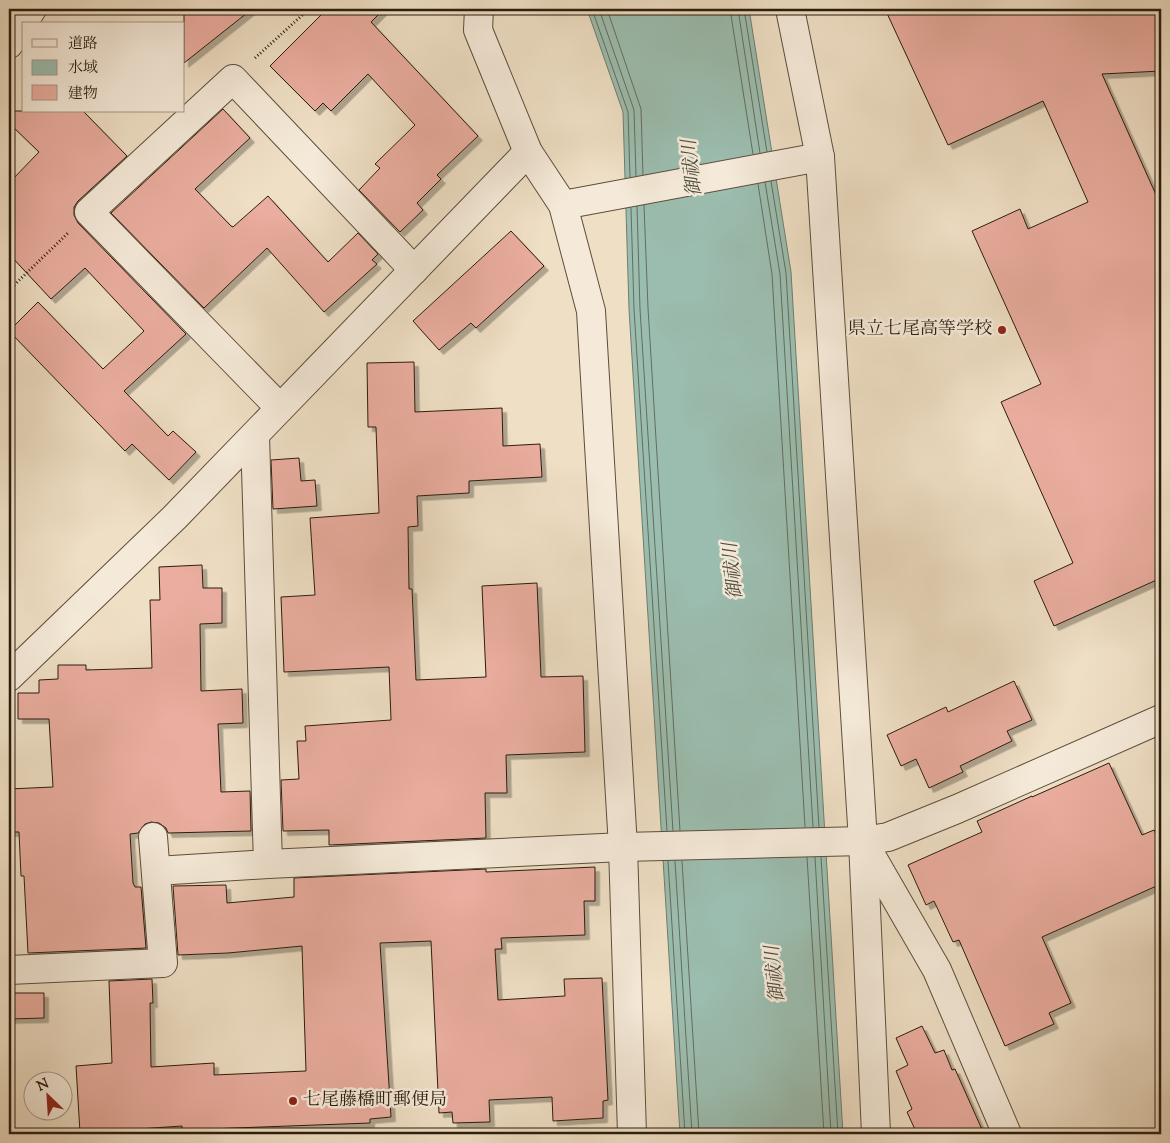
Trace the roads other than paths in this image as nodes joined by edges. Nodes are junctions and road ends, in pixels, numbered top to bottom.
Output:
1 (32, 9) edge
2 (479, 9) edge
3 (790, 9) edge
4 (23, 22) edge
5 (22, 24) edge
6 (9, 44) edge
7 (528, 152) junction
8 (820, 157) junction
9 (563, 205) junction
10 (414, 270) junction
11 (280, 408) junction
12 (255, 436) junction
13 (9, 677) edge
14 (1161, 719) edge
15 (153, 837) dead end
16 (863, 841) junction
17 (623, 848) junction
18 (268, 864) junction
19 (156, 871) junction
20 (9, 970) edge
21 (632, 1134) edge
22 (876, 1134) edge
23 (1007, 1134) edge

1 - 4 street
2 - 7 street
3 - 8 street
5 - 6 street
7 - 9 street
7 - 10 street
8 - 9 street
8 - 16 street
9 - 17 street
10 - 11 street
10 - 11 street
11 - 12 street
12 - 13 street
12 - 18 street
14 - 16 street
15 - 19 street
16 - 17 street
16 - 22 street
16 - 23 street
17 - 18 street
17 - 21 street
18 - 19 street
19 - 20 street

